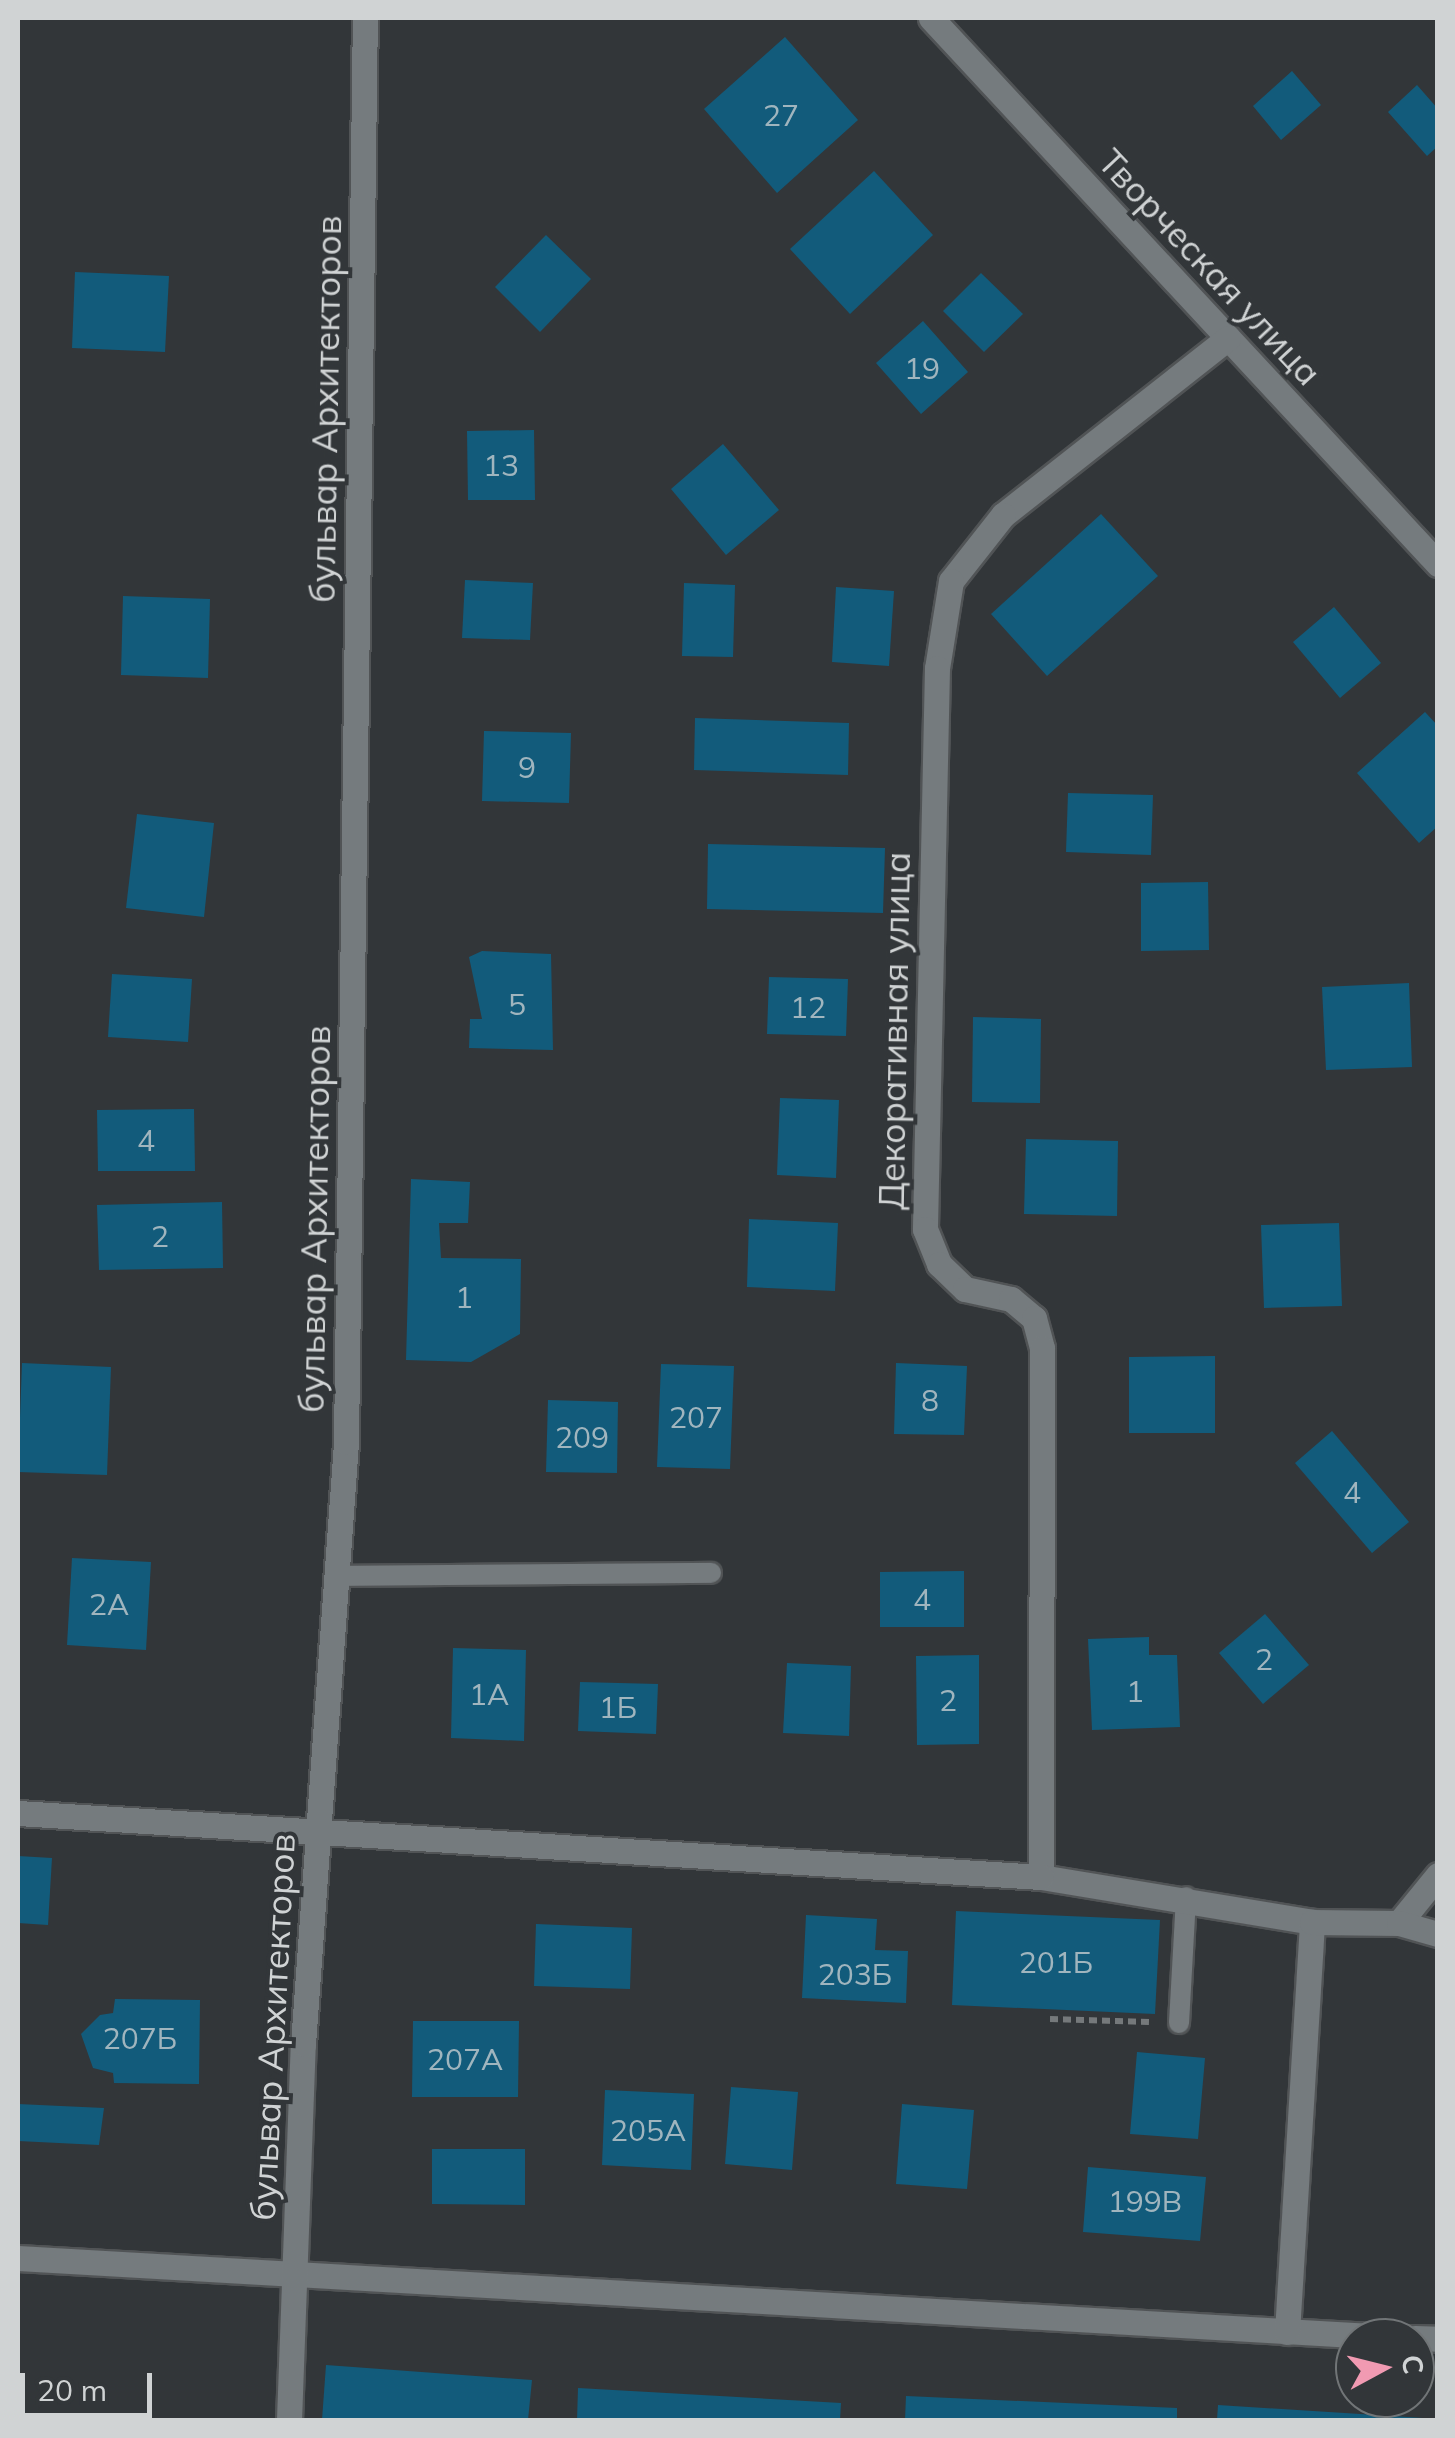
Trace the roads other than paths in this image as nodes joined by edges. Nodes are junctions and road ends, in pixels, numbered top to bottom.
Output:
1 (365, 18) edge
2 (931, 18) edge
3 (1228, 338) junction
4 (1438, 564) edge
5 (710, 1574) dead end
6 (336, 1576) junction
7 (18, 1812) edge
8 (318, 1832) junction
9 (1438, 1875) edge
10 (1041, 1877) junction
11 (1186, 1897) junction
12 (1312, 1922) junction
13 (1399, 1923) junction
14 (1438, 1934) edge
15 (1179, 2023) road end
16 (18, 2258) edge
17 (294, 2276) junction
18 (1286, 2332) junction
19 (1335, 2334) edge
20 (288, 2420) edge

1 - 6 street, бульвар Архитекторов
2 - 3 street, Творческая улица
3 - 4 street, Творческая улица
3 - 10 street, Декоративная улица
5 - 6 lane
6 - 8 street, бульвар Архитекторов
7 - 8 street
8 - 10 street
8 - 17 street, бульвар Архитекторов
9 - 13 street
10 - 11 street
11 - 12 street
11 - 15 lane
12 - 13 street
12 - 18 street
13 - 14 street
16 - 17 street
17 - 18 street
17 - 20 street, бульвар Архитекторов
18 - 19 street

